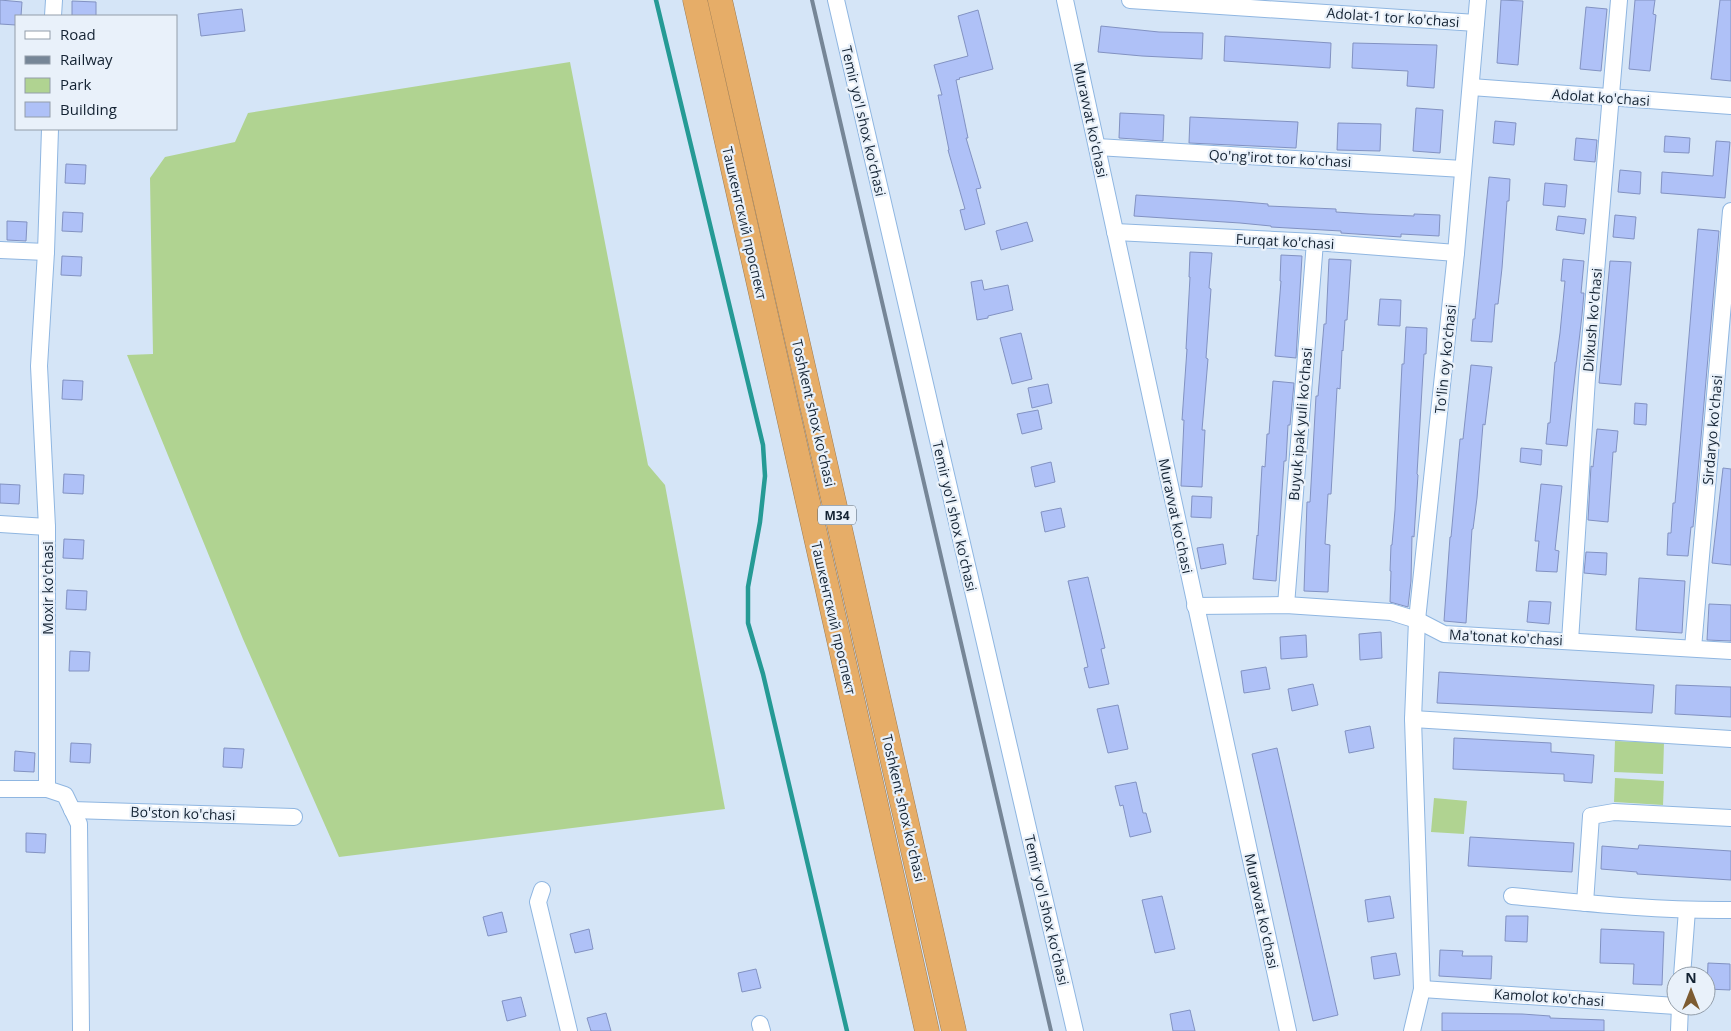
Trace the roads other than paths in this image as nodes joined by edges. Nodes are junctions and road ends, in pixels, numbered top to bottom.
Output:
1 (54, 0) edge
2 (695, 0) edge
3 (720, 0) edge
4 (836, 0) edge
5 (1066, 0) edge
6 (1130, 0) edge
7 (1478, 0) edge
8 (1619, 0) edge
9 (54, 15) edge
10 (1476, 23) junction
11 (1471, 88) junction
12 (1610, 98) junction
13 (1731, 106) edge
14 (50, 130) edge
15 (1097, 147) junction
16 (1463, 169) junction
17 (1731, 211) edge
18 (1115, 232) junction
19 (1315, 242) junction
20 (0, 250) edge
21 (46, 252) junction
22 (1456, 253) junction
23 (0, 524) edge
24 (47, 526) junction
25 (1286, 605) junction
26 (1195, 606) junction
27 (1417, 620) junction
28 (1570, 641) junction
29 (1693, 648) junction
30 (1731, 651) edge
31 (1413, 718) junction
32 (1731, 739) edge
33 (0, 789) edge
34 (47, 789) junction
35 (72, 810) junction
36 (294, 817) dead end
37 (1731, 818) edge
38 (542, 890) dead end
39 (1512, 896) dead end
40 (1585, 903) junction
41 (1687, 910) junction
42 (1731, 910) edge
43 (1683, 966) edge
44 (1422, 989) junction
45 (1666, 1005) edge
46 (1680, 1016) edge
47 (81, 1031) edge
48 (568, 1031) edge
49 (928, 1031) edge
50 (954, 1031) edge
51 (1075, 1031) edge
52 (1288, 1031) edge
53 (1412, 1031) edge
54 (1680, 1031) edge

1 - 9 street
2 - 49 highway, Ташкентский проспект / M34
3 - 50 highway, Toshkent shox ko'chasi / M34
4 - 51 street, Temir yo'l shox ko'chasi
5 - 15 street, Muravvat ko'chasi
6 - 10 street, Adolat-1 tor ko'chasi
7 - 10 street, To'lin oy ko'chasi
8 - 12 street, Dilxush ko'chasi
10 - 11 street, To'lin oy ko'chasi
11 - 12 street, Adolat ko'chasi
11 - 16 street, To'lin oy ko'chasi
12 - 13 street, Adolat ko'chasi
12 - 28 street, Dilxush ko'chasi
14 - 21 street, Moxir ko'chasi
15 - 16 street, Qo'ng'irot tor ko'chasi
15 - 18 street, Muravvat ko'chasi
16 - 22 street, To'lin oy ko'chasi
17 - 29 street, Sirdaryo ko'chasi
18 - 19 street, Furqat ko'chasi
18 - 26 street, Muravvat ko'chasi
19 - 22 street, Furqat ko'chasi
19 - 25 street, Buyuk ipak yuli ko'chasi
20 - 21 street
21 - 24 street, Moxir ko'chasi
22 - 27 street, To'lin oy ko'chasi
23 - 24 street
24 - 34 street, Moxir ko'chasi
25 - 26 street, Ma'tonat ko'chasi
25 - 27 street, Ma'tonat ko'chasi
26 - 52 street, Muravvat ko'chasi
27 - 28 street, Ma'tonat ko'chasi
27 - 31 street, To'lin oy ko'chasi
28 - 29 street, Ma'tonat ko'chasi
29 - 30 street, Ma'tonat ko'chasi
31 - 32 street
31 - 44 street, To'lin oy ko'chasi
33 - 34 street
34 - 35 street
35 - 36 street, Bo'ston ko'chasi
35 - 47 street
37 - 40 street
38 - 48 street
39 - 40 street
40 - 41 street
41 - 42 street
41 - 43 street
44 - 45 street, Kamolot ko'chasi
44 - 53 street, To'lin oy ko'chasi
46 - 54 street

